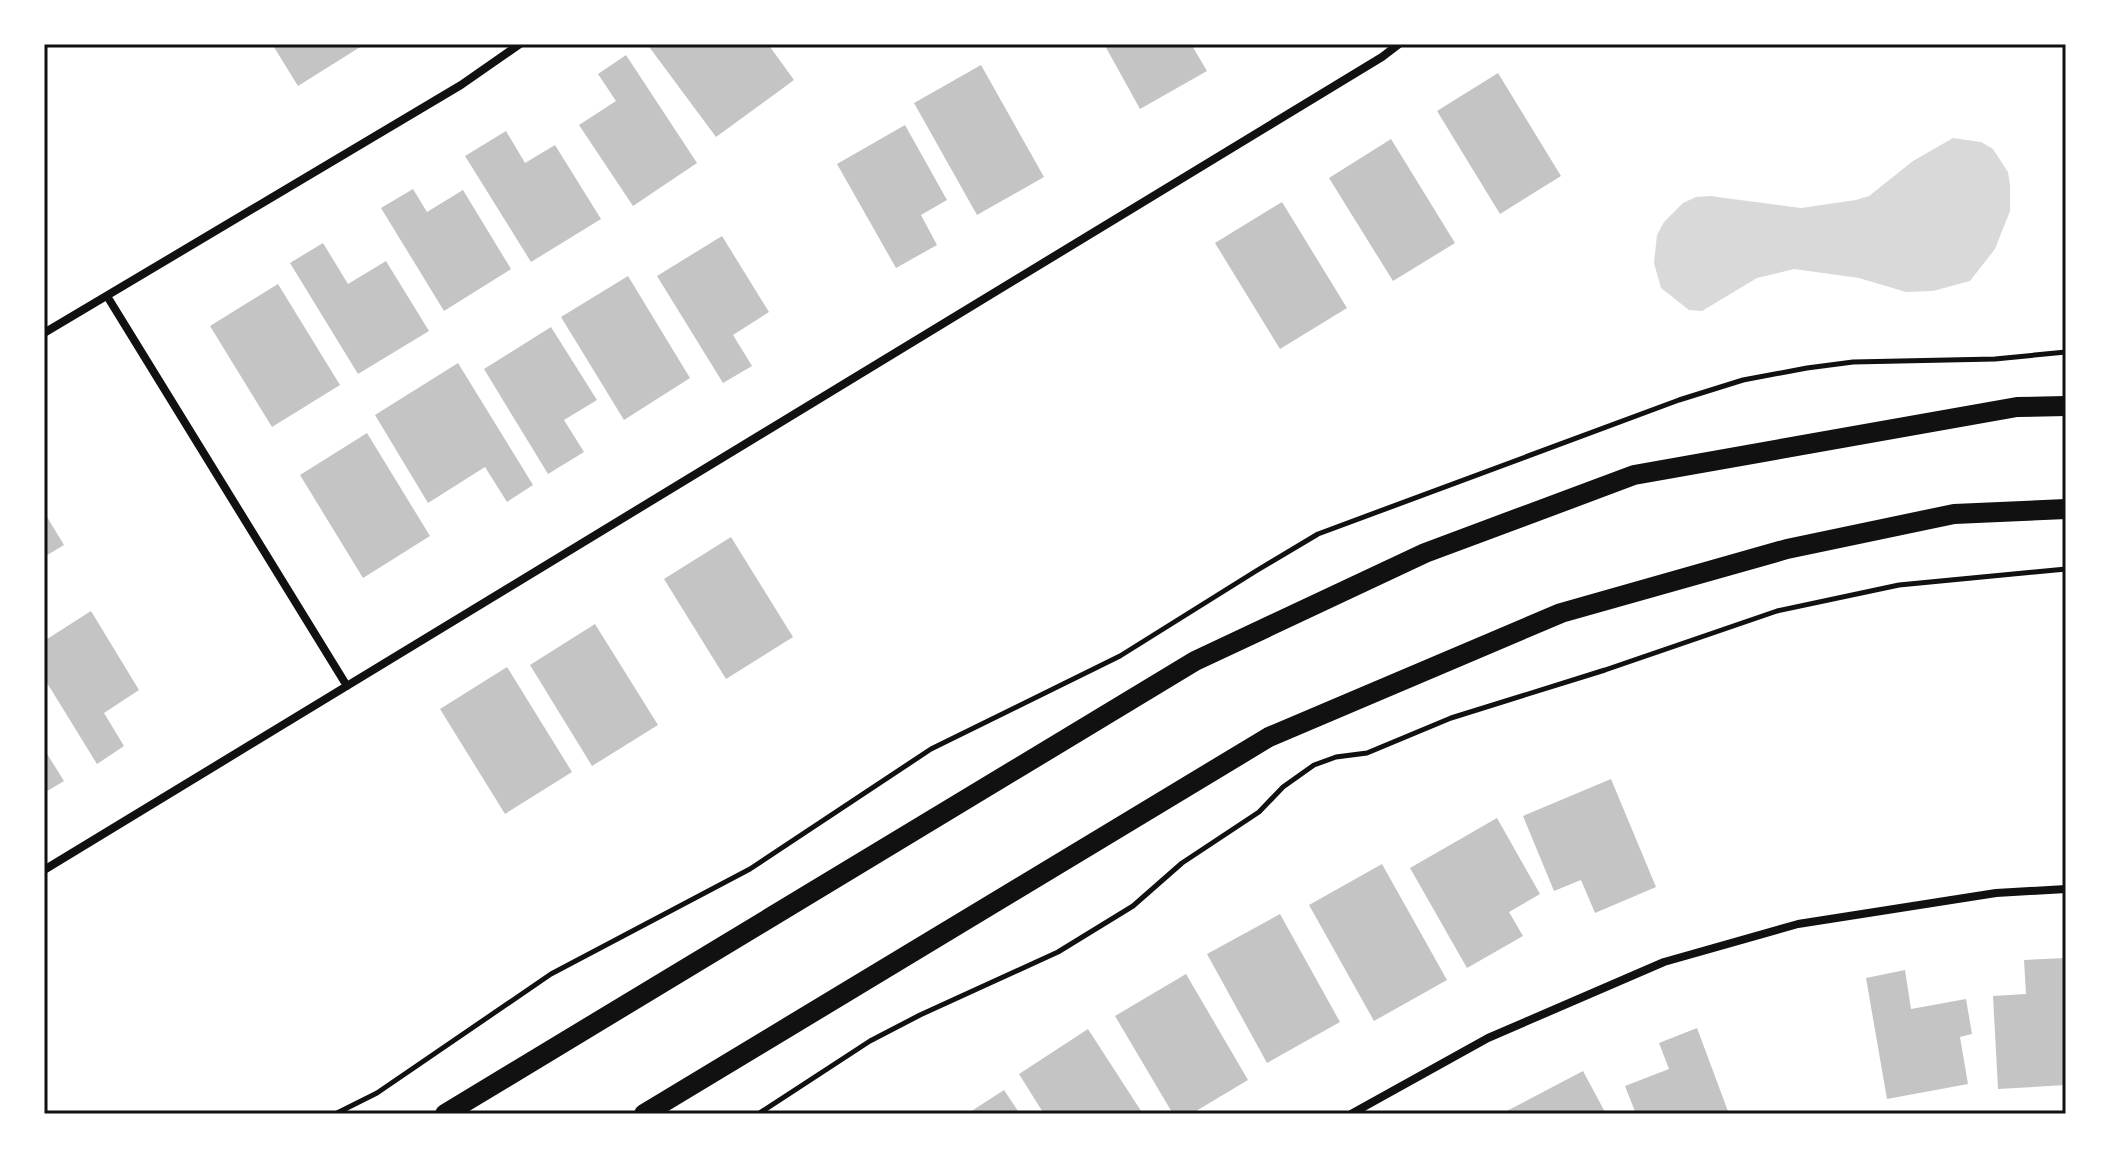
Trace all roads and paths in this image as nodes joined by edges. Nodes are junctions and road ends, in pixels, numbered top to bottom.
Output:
1 (520, 44) edge
2 (1399, 44) edge
3 (107, 296) junction
4 (44, 333) edge
5 (2066, 406) edge
6 (2066, 509) edge
7 (2066, 569) edge
8 (347, 686) junction
9 (44, 870) edge
10 (2066, 889) edge
11 (445, 1114) edge
12 (644, 1114) edge
13 (758, 1114) edge
14 (1351, 1114) edge

1 - 3 street
2 - 8 street
3 - 4 street
3 - 8 street
5 - 11 main road
6 - 12 main road
7 - 13 path
8 - 9 street
10 - 14 street

